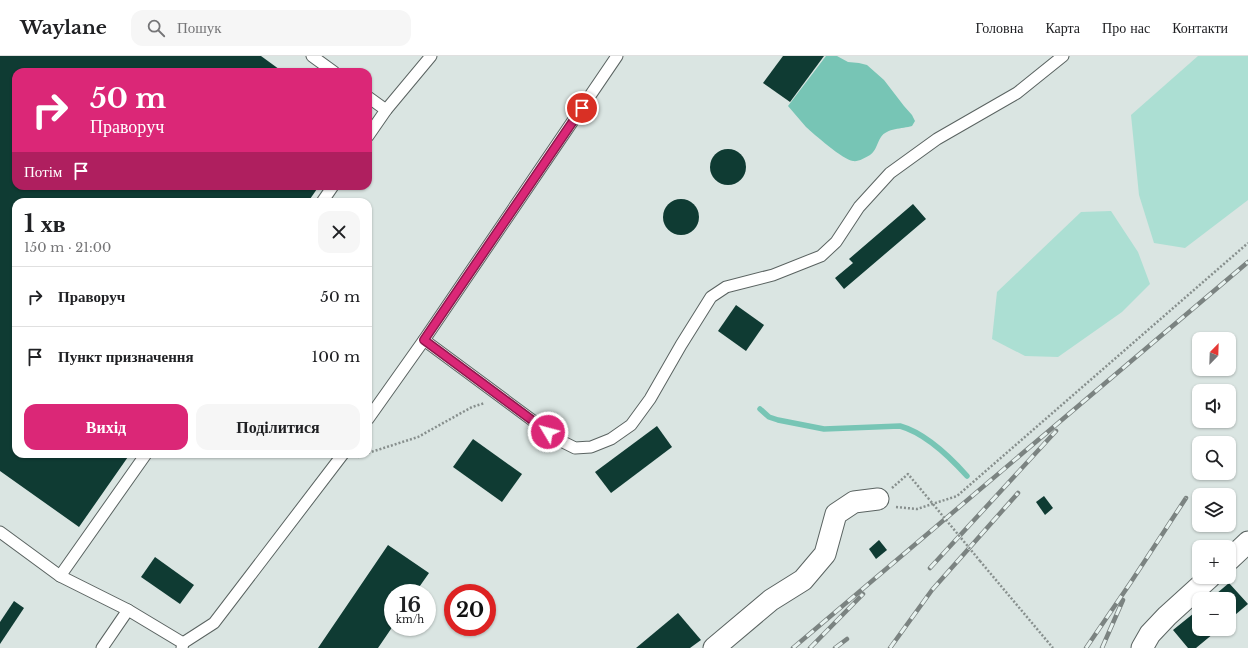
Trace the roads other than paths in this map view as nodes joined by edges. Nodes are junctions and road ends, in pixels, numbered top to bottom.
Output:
1 (312, 56) edge
2 (430, 56) edge
3 (617, 56) edge
4 (1063, 56) edge
5 (328, 68) edge
6 (372, 100) edge
7 (386, 110) junction
8 (372, 130) edge
9 (424, 340) junction
10 (372, 413) edge
11 (143, 458) edge
12 (340, 458) edge
13 (878, 499) road end
14 (0, 532) edge
15 (1248, 542) edge
16 (1236, 553) edge
17 (60, 576) junction
18 (1202, 584) edge
19 (128, 610) junction
20 (182, 646) edge
21 (102, 648) edge
22 (714, 648) edge
23 (1142, 648) edge

1 - 5 lane
2 - 7 lane
3 - 9 lane
4 - 9 lane
6 - 7 lane
7 - 8 lane
9 - 10 lane
11 - 17 lane
12 - 20 lane
13 - 22 street
14 - 17 lane
15 - 16 street
17 - 19 lane
18 - 23 street
19 - 20 lane
19 - 21 lane

